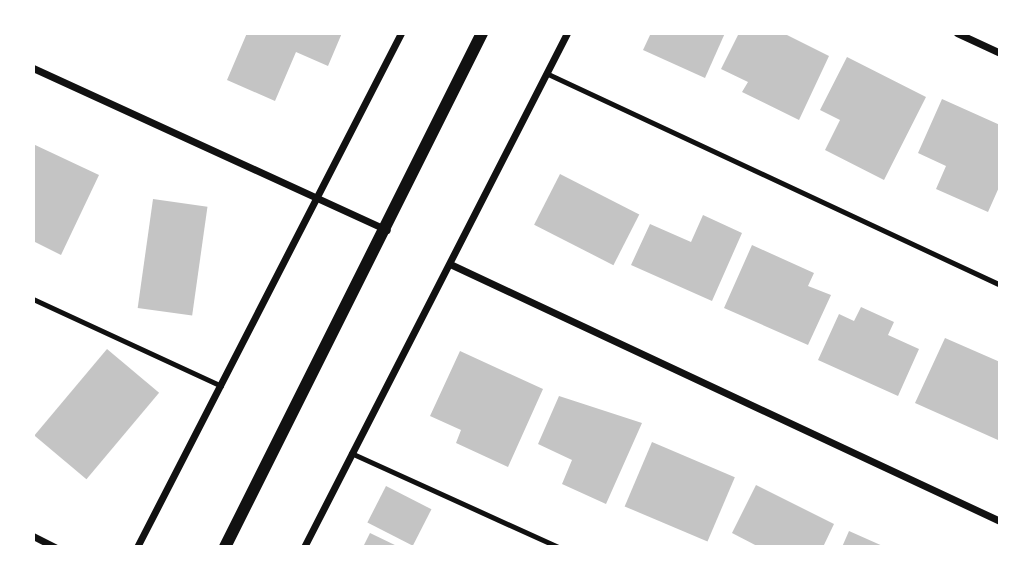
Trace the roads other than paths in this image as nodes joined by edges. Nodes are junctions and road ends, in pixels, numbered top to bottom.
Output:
1 (401, 33) edge
2 (482, 33) edge
3 (567, 33) edge
4 (957, 33) edge
5 (1000, 53) edge
6 (33, 68) edge
7 (548, 74) junction
8 (318, 200) junction
9 (387, 230) junction
10 (450, 264) junction
11 (1000, 285) edge
12 (33, 299) edge
13 (221, 386) junction
14 (351, 453) junction
15 (1000, 521) edge
16 (33, 537) edge
17 (55, 547) edge
18 (137, 547) edge
19 (225, 547) edge
20 (304, 547) edge
21 (558, 547) edge

1 - 8 street
2 - 9 street
3 - 7 street
4 - 5 street
6 - 8 street
7 - 10 street
7 - 11 lane
8 - 9 street
8 - 13 street
9 - 19 street
10 - 14 street
10 - 15 street
12 - 13 lane
13 - 18 street
14 - 20 street
14 - 21 lane
16 - 17 street

